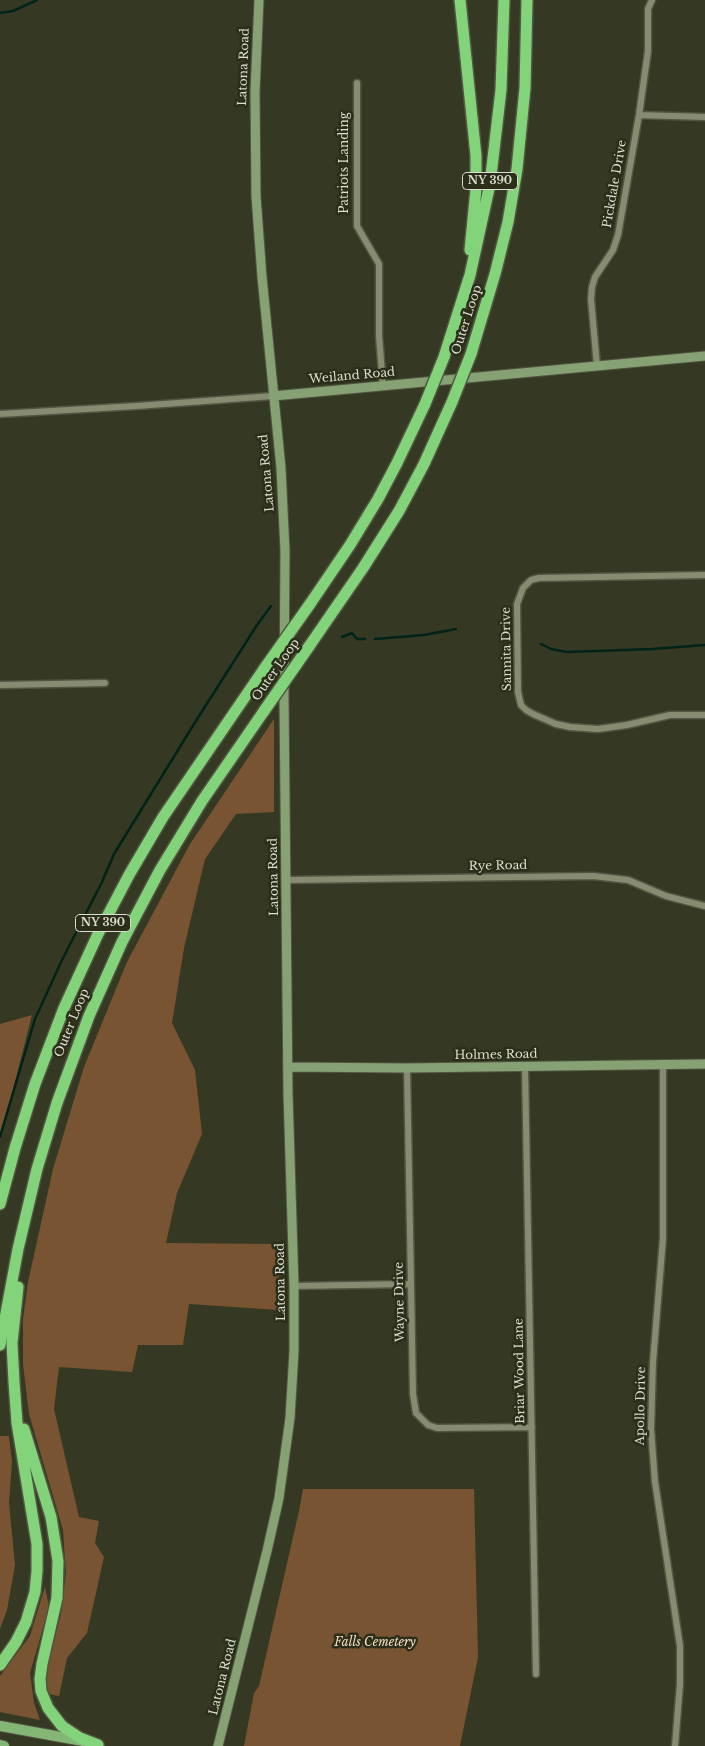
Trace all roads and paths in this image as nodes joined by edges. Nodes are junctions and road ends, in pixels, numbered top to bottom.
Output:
1 (259, 0) edge
2 (460, 0) edge
3 (504, 0) edge
4 (527, 0) edge
5 (652, 0) edge
6 (357, 83) dead end
7 (639, 115) junction
8 (705, 117) edge
9 (466, 288) junction
10 (705, 356) edge
11 (597, 366) junction
12 (383, 386) junction
13 (273, 396) junction
14 (0, 414) edge
15 (705, 575) edge
16 (105, 683) dead end
17 (0, 685) edge
18 (705, 715) edge
19 (287, 880) junction
20 (705, 906) edge
21 (705, 1064) edge
22 (663, 1065) junction
23 (288, 1067) junction
24 (525, 1067) junction
25 (407, 1068) junction
26 (34, 1184) junction
27 (0, 1204) edge
28 (411, 1284) junction
29 (294, 1286) junction
30 (0, 1345) edge
31 (13, 1374) junction
32 (532, 1428) junction
33 (0, 1665) edge
34 (536, 1674) dead end
35 (0, 1726) edge
36 (0, 1745) edge
37 (100, 1745) edge
38 (4, 1746) edge
39 (218, 1746) edge
40 (675, 1746) edge

1 - 13 street, Latona Road
2 - 9 highway
3 - 9 highway, Outer Loop / NY 390
4 - 26 highway, Outer Loop / NY 390, bridge
5 - 7 street, Pickdale Drive
6 - 12 street, Patriots Landing
7 - 8 street
7 - 11 street, Pickdale Drive
9 - 27 highway, Outer Loop / NY 390, bridge
10 - 11 street, Weiland Road
11 - 12 street, Weiland Road
12 - 13 street, Weiland Road
13 - 14 street, Weiland Road
13 - 19 street, Latona Road
15 - 18 street, Sannita Drive
16 - 17 street
19 - 20 street, Rye Road
19 - 23 street, Latona Road
21 - 22 street, Holmes Road
22 - 24 street, Holmes Road
22 - 40 street, Apollo Drive
23 - 25 street, Holmes Road
23 - 29 street, Latona Road
24 - 25 street, Holmes Road
24 - 32 street, Briar Wood Lane
25 - 28 street, Wayne Drive
26 - 30 highway, Outer Loop / NY 390
26 - 31 highway
28 - 29 street
28 - 32 street, Wayne Drive
29 - 39 street, Latona Road
31 - 33 highway
31 - 37 highway
32 - 34 street, Briar Wood Lane
35 - 37 main road
36 - 38 main road

